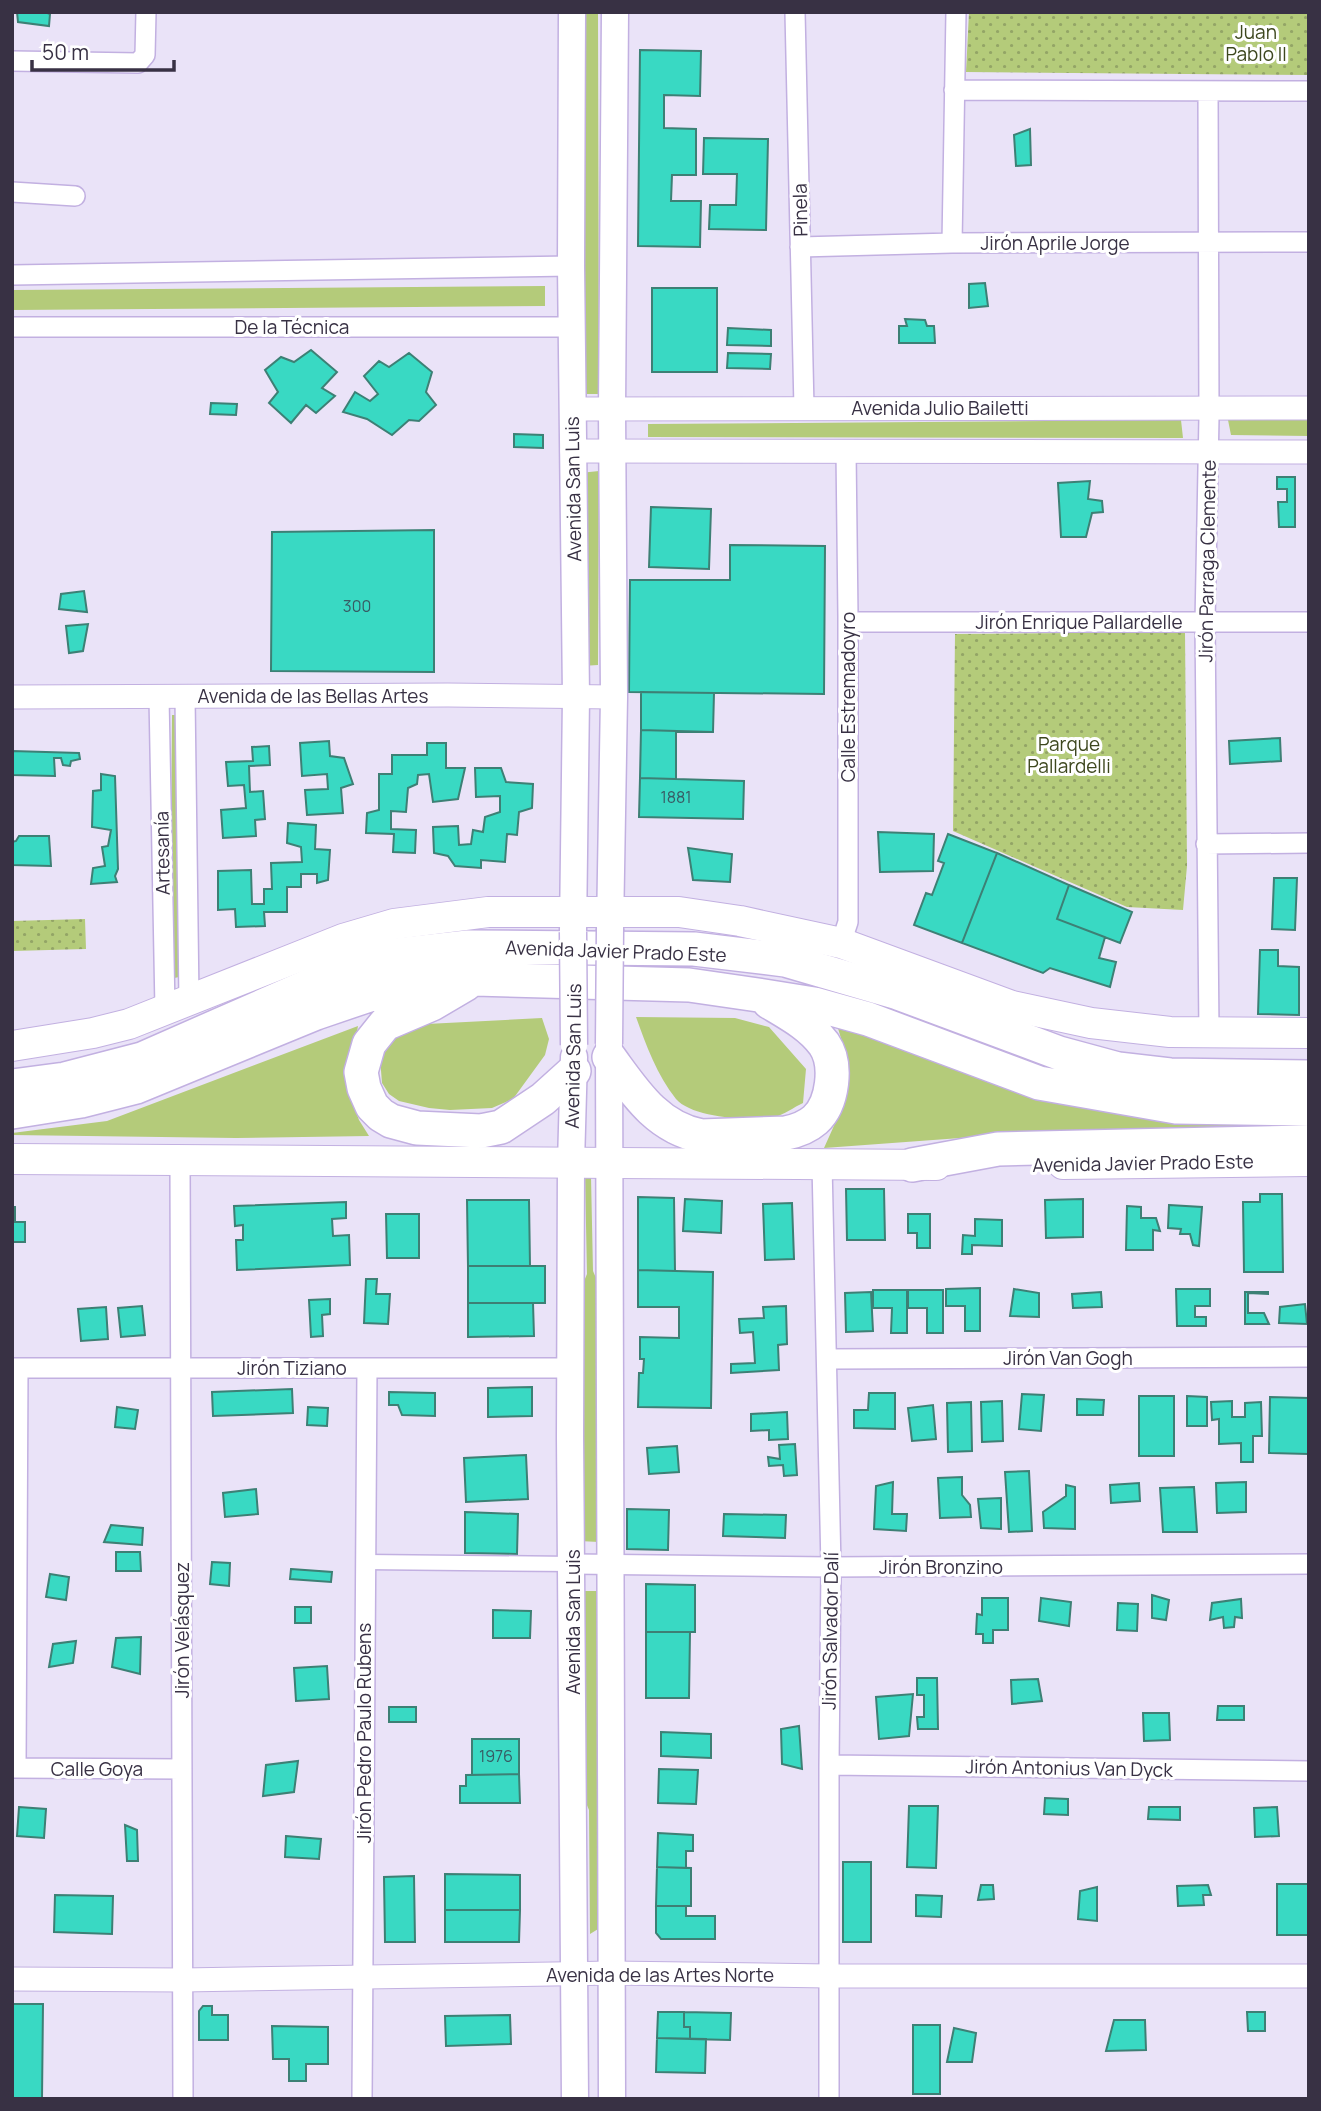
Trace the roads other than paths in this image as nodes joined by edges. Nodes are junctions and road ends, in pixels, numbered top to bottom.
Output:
1 (146, 12) edge
2 (572, 12) edge
3 (615, 12) edge
4 (795, 12) edge
5 (956, 12) edge
6 (12, 61) edge
7 (954, 90) junction
8 (1208, 91) junction
9 (1309, 91) edge
10 (12, 192) edge
11 (75, 196) dead end
12 (1309, 242) edge
13 (952, 243) junction
14 (1207, 243) junction
15 (800, 247) junction
16 (571, 266) junction
17 (12, 275) edge
18 (12, 327) edge
19 (572, 327) junction
20 (804, 408) junction
21 (1209, 408) junction
22 (1309, 408) edge
23 (572, 409) junction
24 (612, 410) junction
25 (612, 450) junction
26 (572, 451) junction
27 (846, 451) junction
28 (1209, 452) junction
29 (1309, 452) edge
30 (848, 622) junction
31 (1309, 622) edge
32 (1205, 623) junction
33 (12, 697) edge
34 (159, 697) junction
35 (185, 697) junction
36 (576, 697) junction
37 (614, 697) junction
38 (1309, 843) edge
39 (1206, 844) junction
40 (610, 921) junction
41 (573, 922) junction
42 (841, 943) junction
43 (475, 979) junction
44 (758, 995) junction
45 (177, 1005) junction
46 (992, 1029) junction
47 (1209, 1032) junction
48 (1309, 1033) edge
49 (12, 1046) edge
50 (609, 1050) junction
51 (1309, 1055) edge
52 (574, 1058) junction
53 (1309, 1077) edge
54 (12, 1086) edge
55 (1309, 1109) edge
56 (12, 1112) edge
57 (1309, 1142) edge
58 (12, 1159) edge
59 (180, 1161) junction
60 (1309, 1161) edge
61 (571, 1163) junction
62 (609, 1163) junction
63 (822, 1164) junction
64 (912, 1165) junction
65 (1309, 1357) edge
66 (828, 1359) junction
67 (15, 1368) edge
68 (181, 1368) junction
69 (367, 1368) junction
70 (571, 1368) junction
71 (365, 1562) junction
72 (573, 1564) junction
73 (612, 1564) junction
74 (1309, 1564) edge
75 (831, 1567) junction
76 (829, 1765) junction
77 (14, 1768) edge
78 (182, 1769) junction
79 (1309, 1771) edge
80 (612, 1973) junction
81 (576, 1974) junction
82 (829, 1976) junction
83 (1309, 1976) edge
84 (363, 1977) junction
85 (12, 1979) edge
86 (183, 1980) junction
87 (183, 2099) edge
88 (362, 2099) edge
89 (575, 2099) edge
90 (612, 2099) edge
91 (829, 2099) edge

1 - 6 street
2 - 16 main road, Avenida San Luis
3 - 24 main road, Avenida San Luis
4 - 15 street, Pinela
5 - 7 street
7 - 8 street
7 - 13 street
8 - 9 street
8 - 14 street, Jirón Parraga Clemente
10 - 11 street
12 - 14 street, Jirón Aprile Jorge
13 - 14 street, Jirón Aprile Jorge
13 - 15 street, Jirón Aprile Jorge
14 - 21 street, Jirón Parraga Clemente
15 - 20 street, Pinela
16 - 17 street
16 - 19 main road, Avenida San Luis
18 - 19 street, De la Técnica
19 - 23 main road, Avenida San Luis
20 - 21 street, Avenida Julio Bailetti
20 - 24 street, Avenida Julio Bailetti
21 - 22 street, Avenida Julio Bailetti
21 - 28 street, Jirón Parraga Clemente
23 - 24 street, Avenida Julio Bailetti
23 - 26 main road, Avenida San Luis
24 - 25 main road, Avenida San Luis
25 - 26 street
25 - 27 street
25 - 37 main road, Avenida San Luis
26 - 36 main road, Avenida San Luis
27 - 28 street
27 - 30 street, Calle Estremadoyro
28 - 29 street
28 - 32 street, Jirón Parraga Clemente
30 - 32 street, Jirón Enrique Pallardelle
30 - 42 street, Calle Estremadoyro
31 - 32 street, Jirón Enrique Pallardelle
32 - 39 street, Jirón Parraga Clemente
33 - 34 street, Avenida de las Bellas Artes
34 - 35 street, Avenida de las Bellas Artes
34 - 45 street, Artesanía
35 - 36 street, Avenida de las Bellas Artes
35 - 45 street, Artesanía
36 - 37 street, Avenida de las Bellas Artes
36 - 41 main road, Avenida San Luis
37 - 40 main road, Avenida San Luis
38 - 39 street
39 - 47 street, Jirón Parraga Clemente
40 - 41 main road, Avenida Javier Prado Este
40 - 42 main road, Avenida Javier Prado Este
40 - 50 main road, Avenida San Luis, bridge
41 - 45 main road, Avenida Javier Prado Este
41 - 52 main road, Avenida San Luis, bridge
42 - 47 main road, Avenida Javier Prado Este
43 - 44 highway, Avenida Javier Prado Este
43 - 52 highway
43 - 56 highway, Avenida Javier Prado Este
44 - 50 highway
44 - 55 highway, Avenida Javier Prado Este
45 - 49 main road, Avenida Javier Prado Este
46 - 51 highway
46 - 53 highway, Avenida Javier Prado Este
46 - 54 highway, Avenida Javier Prado Este
47 - 48 main road, Avenida Javier Prado Este
50 - 62 main road, Avenida San Luis
52 - 61 main road, Avenida San Luis
57 - 64 highway
58 - 59 main road, Avenida Javier Prado Este
59 - 61 main road, Avenida Javier Prado Este
59 - 68 street, Jirón Velásquez
60 - 64 main road, Avenida Javier Prado Este
61 - 62 main road, Avenida Javier Prado Este
61 - 70 main road, Avenida San Luis
62 - 63 main road, Avenida Javier Prado Este
62 - 73 main road, Avenida San Luis
63 - 64 main road, Avenida Javier Prado Este
63 - 66 street, Jirón Salvador Dalí
65 - 66 street, Jirón Van Gogh
66 - 75 street, Jirón Salvador Dalí
67 - 68 street, Jirón Tiziano
67 - 77 street
68 - 69 street, Jirón Tiziano
68 - 78 street, Jirón Velásquez
69 - 70 street, Jirón Tiziano
69 - 71 street, Jirón Pedro Paulo Rubens
70 - 72 main road, Avenida San Luis
71 - 72 street
71 - 84 street, Jirón Pedro Paulo Rubens
72 - 73 street, Jirón Bronzino
72 - 81 main road, Avenida San Luis
73 - 75 street, Jirón Bronzino
73 - 80 main road, Avenida San Luis
74 - 75 street, Jirón Bronzino
75 - 76 street, Jirón Salvador Dalí
76 - 79 street, Jirón Antonius Van Dyck
76 - 82 street, Jirón Salvador Dalí
77 - 78 street, Calle Goya
78 - 86 street, Jirón Velásquez
80 - 81 street, Avenida de las Artes Norte
80 - 82 street, Avenida de las Artes Norte
80 - 90 main road, Avenida San Luis
81 - 84 street, Avenida de las Artes Norte
81 - 89 main road, Avenida San Luis
82 - 83 street, Avenida de las Artes Norte
82 - 91 street, Jirón Salvador Dalí
84 - 86 street, Avenida de las Artes Norte
84 - 88 street, Jirón Pedro Paulo Rubens
85 - 86 street, Avenida de las Artes Norte
86 - 87 street, Jirón Velásquez

